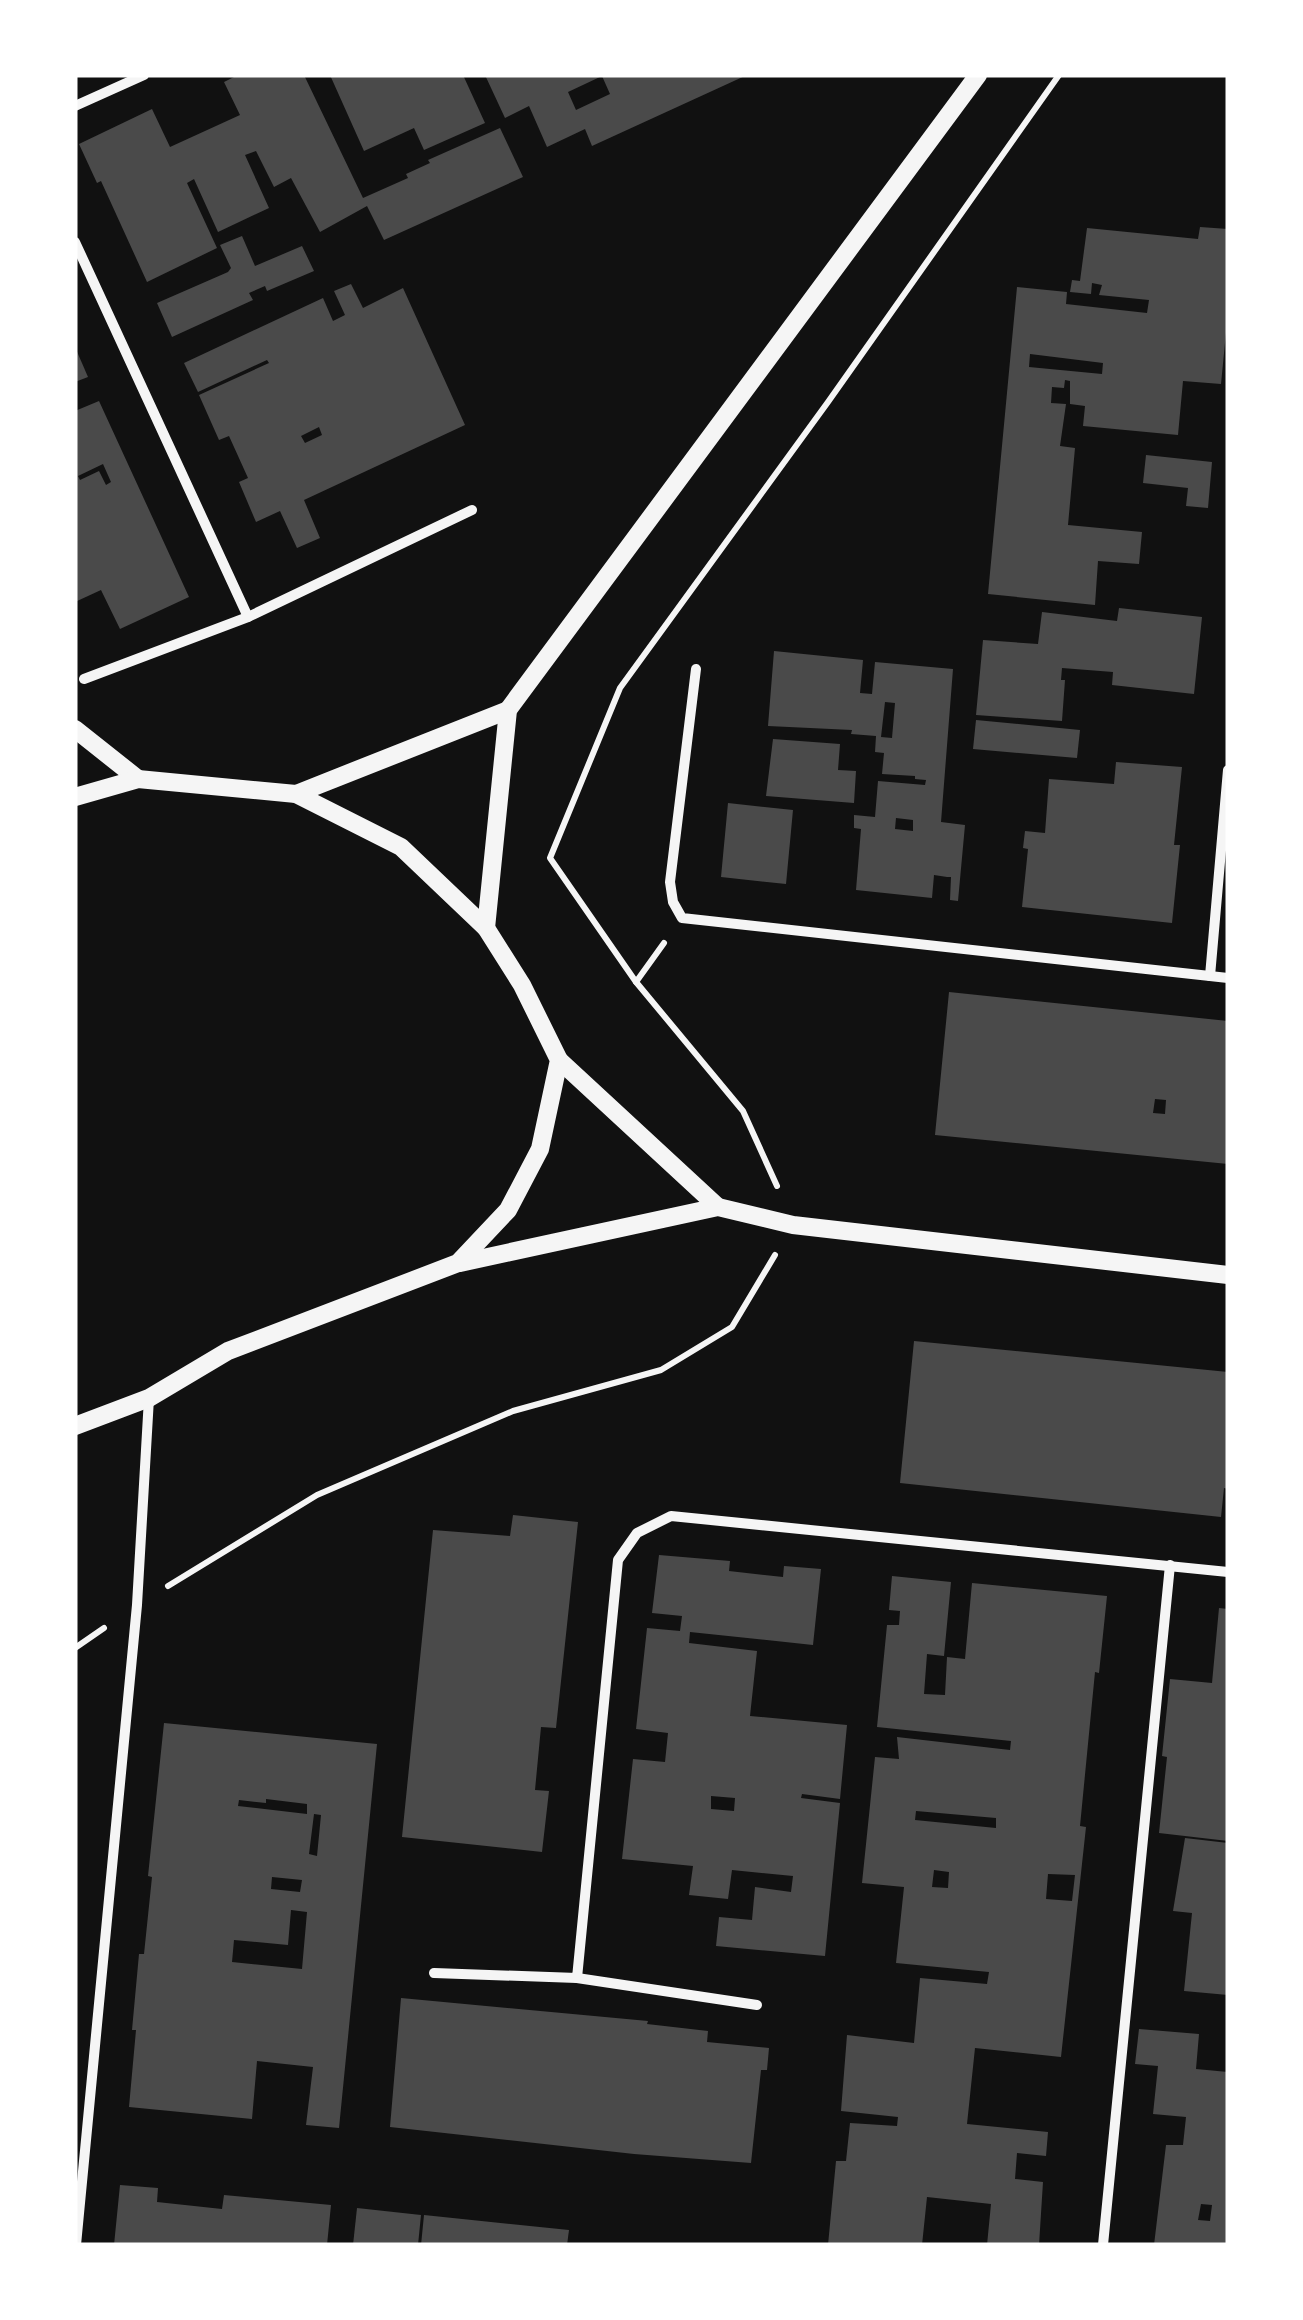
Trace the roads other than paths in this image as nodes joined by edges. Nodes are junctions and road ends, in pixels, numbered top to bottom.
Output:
1 (144, 75) edge
2 (978, 75) edge
3 (75, 106) edge
4 (75, 242) edge
5 (472, 510) dead end
6 (248, 616) junction
7 (696, 669) dead end
8 (84, 679) dead end
9 (508, 710) junction
10 (75, 729) edge
11 (1228, 770) edge
12 (138, 779) junction
13 (296, 794) junction
14 (75, 796) edge
15 (486, 928) junction
16 (1210, 976) junction
17 (1228, 978) edge
18 (559, 1060) junction
19 (718, 1206) junction
20 (458, 1263) junction
21 (1228, 1275) edge
22 (149, 1398) junction
23 (75, 1426) edge
24 (1170, 1565) junction
25 (1228, 1572) edge
26 (434, 1973) dead end
27 (577, 1978) junction
28 (758, 2004) dead end
29 (76, 2245) edge
30 (1103, 2245) edge

1 - 3 street
2 - 9 street
4 - 6 street
5 - 6 street
6 - 8 street
7 - 16 street
9 - 13 street
9 - 15 street
10 - 12 street
11 - 16 street
12 - 13 street
12 - 14 street
13 - 15 street
15 - 18 street
16 - 17 street
18 - 19 street
18 - 20 street
19 - 20 street
19 - 21 street
20 - 22 street
22 - 23 street
22 - 29 street
24 - 25 street
24 - 27 street
24 - 30 street
26 - 27 street
27 - 28 street

